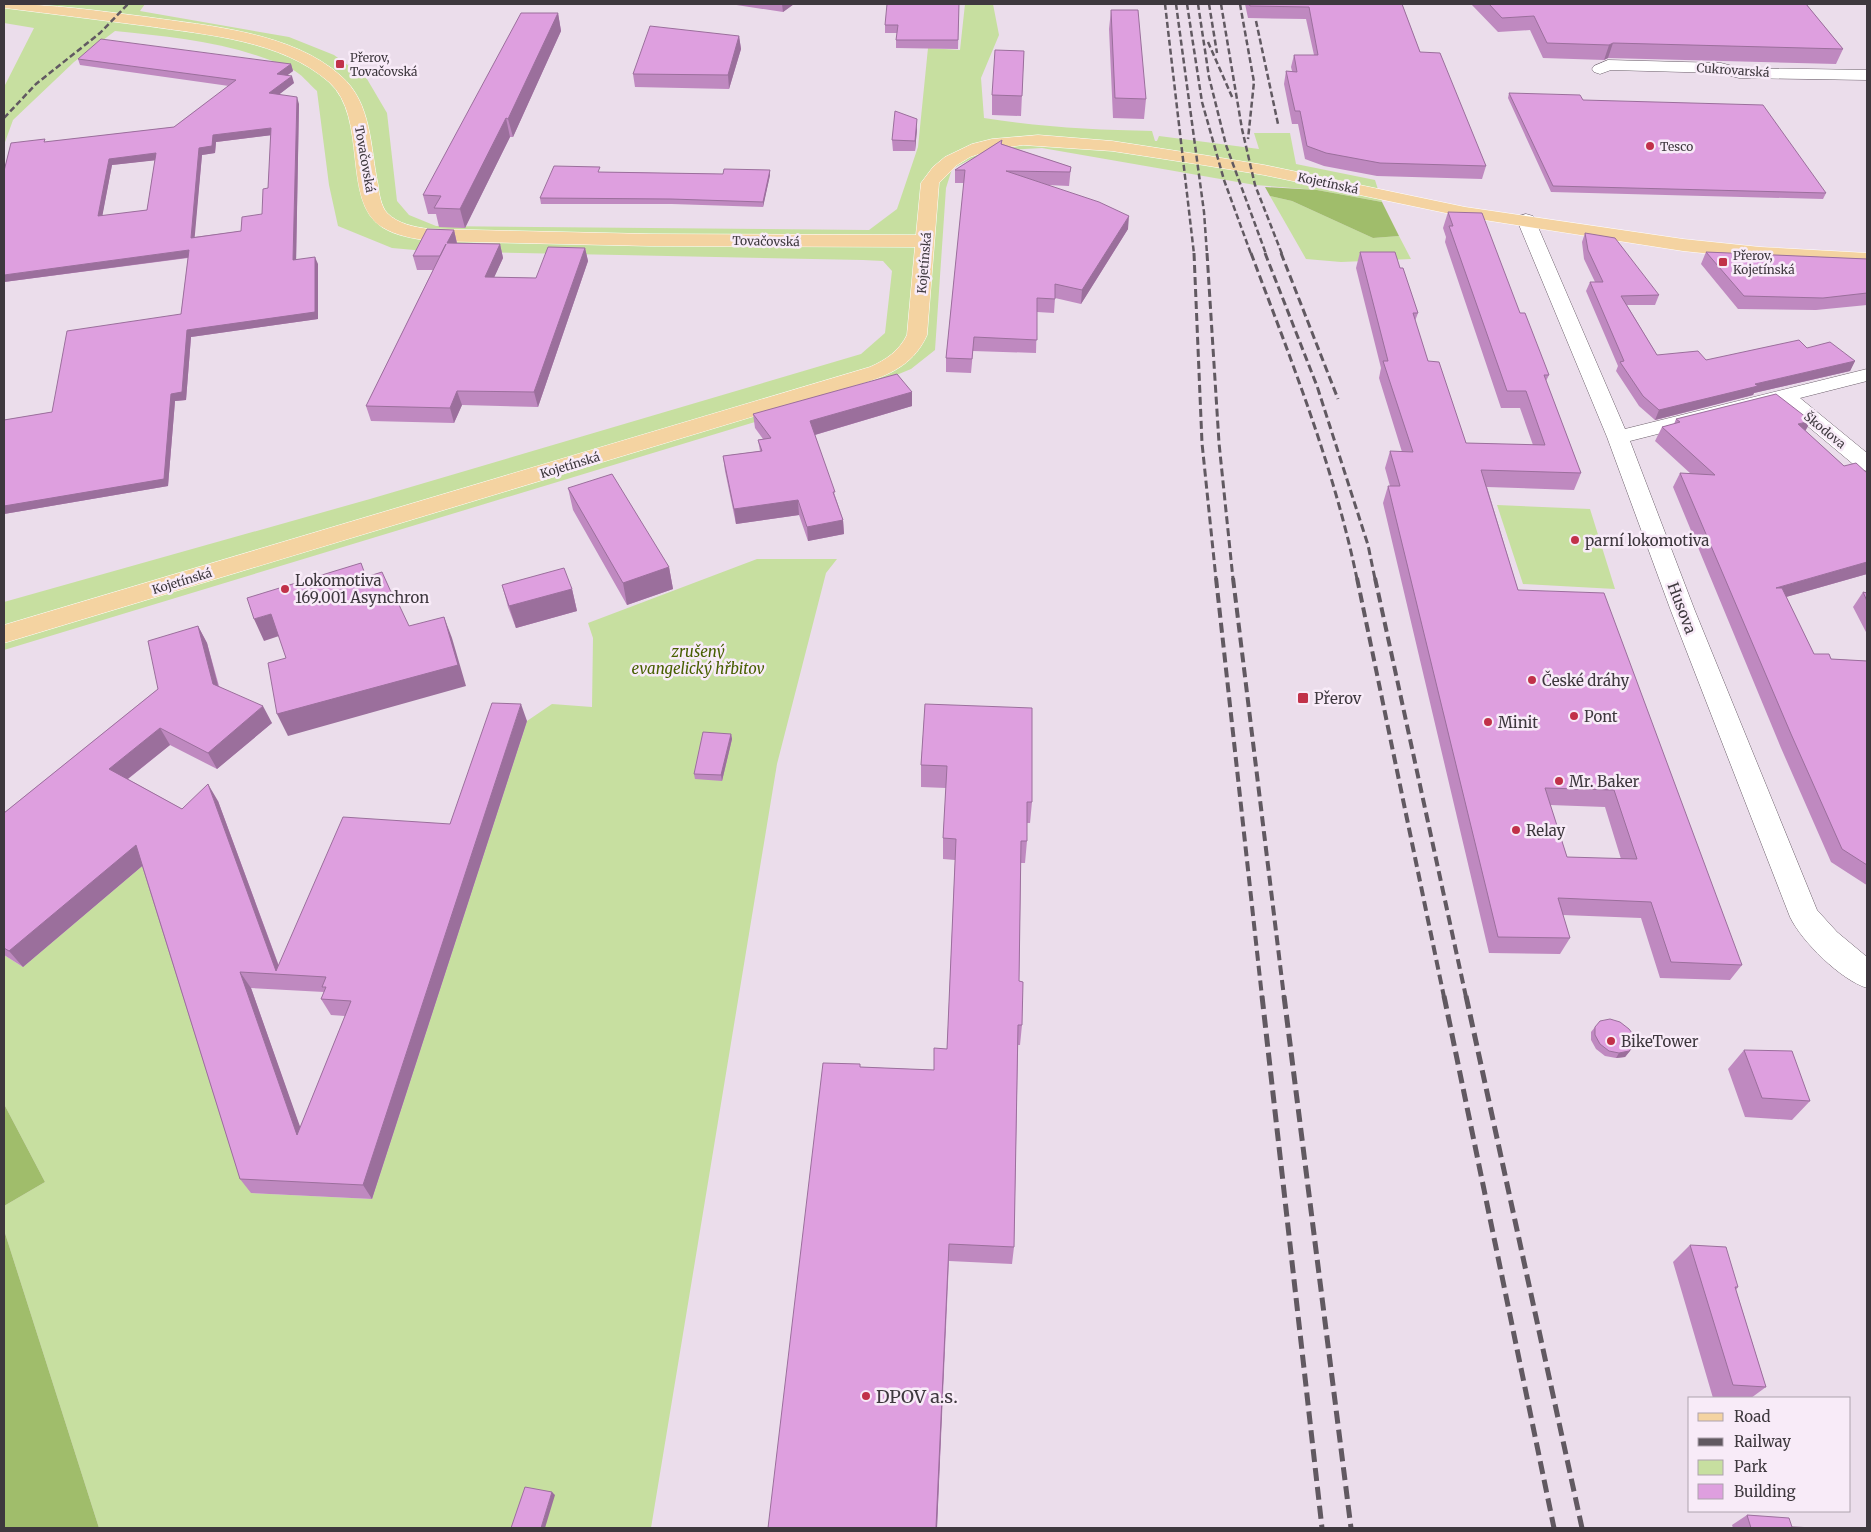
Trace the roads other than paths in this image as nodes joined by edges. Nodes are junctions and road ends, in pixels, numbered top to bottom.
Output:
1 (5, 4) edge
2 (1600, 69) dead end
3 (1867, 75) edge
4 (1526, 220) junction
5 (926, 241) junction
6 (1867, 259) edge
7 (1867, 375) edge
8 (1783, 395) junction
9 (1618, 437) junction
10 (1867, 464) edge
11 (4, 634) edge
12 (1867, 975) edge

1 - 5 main road, Tovačovská
2 - 3 street, Cukrovarská
4 - 5 main road, Kojetínská
4 - 6 main road, Kojetínská
4 - 9 street, Husova
5 - 11 main road, Kojetínská
7 - 8 street, Škodova
8 - 9 street, Škodova
8 - 10 street, Škodova
9 - 12 street, Husova

